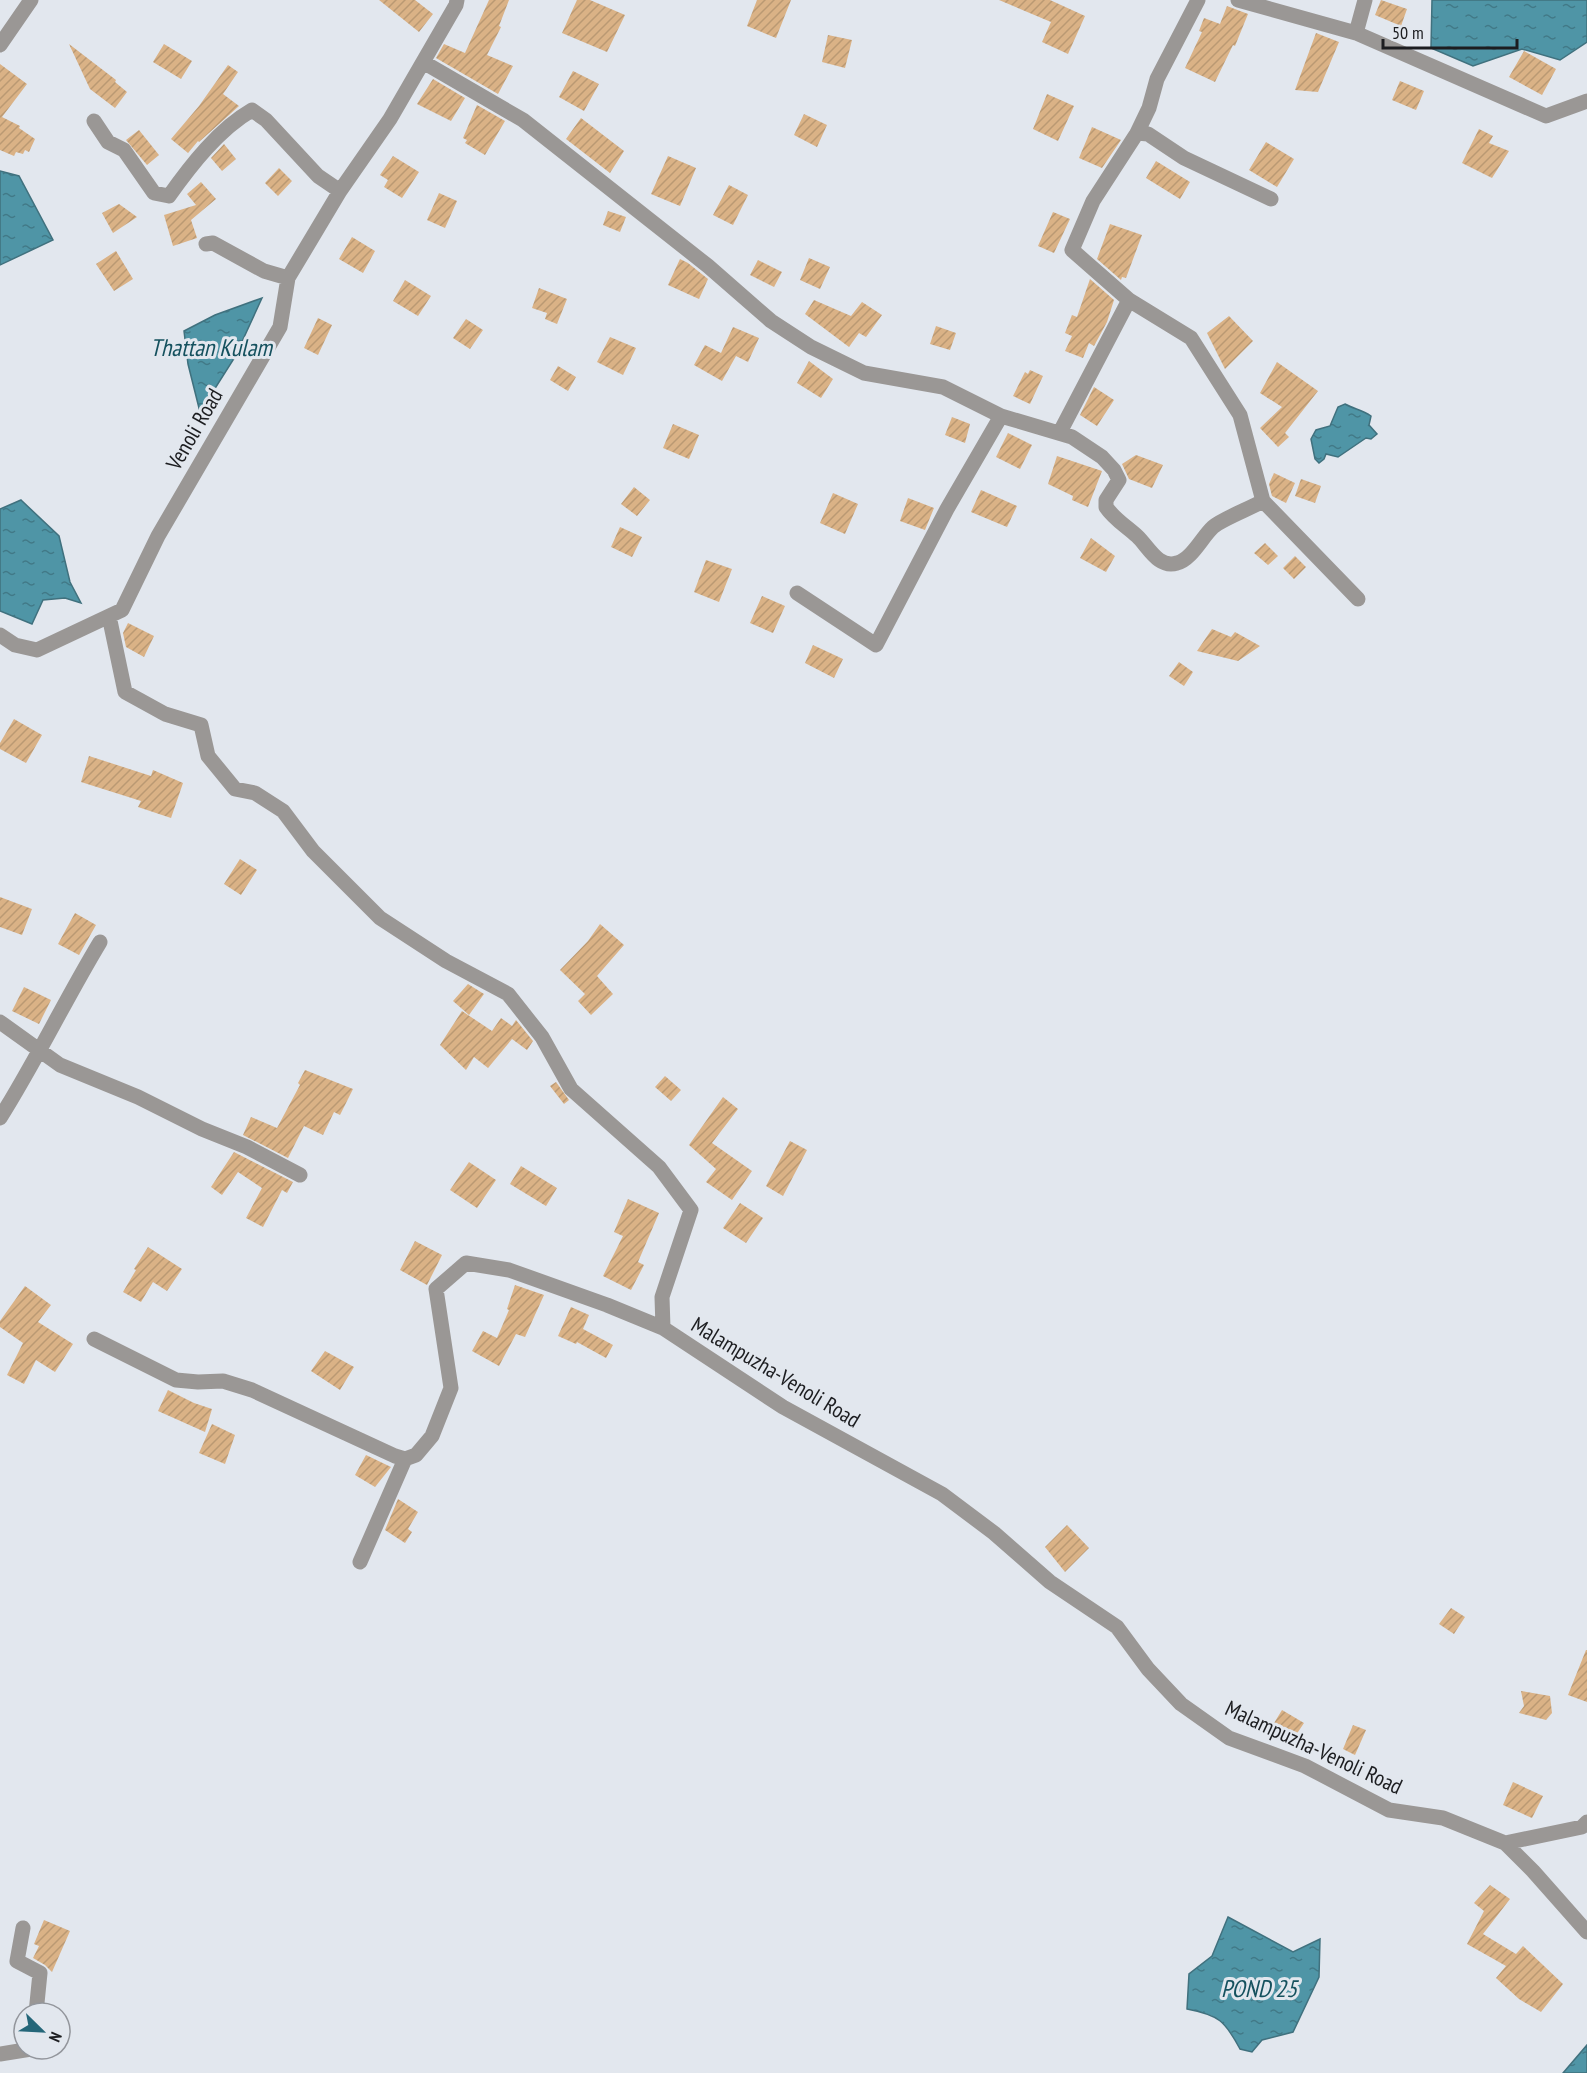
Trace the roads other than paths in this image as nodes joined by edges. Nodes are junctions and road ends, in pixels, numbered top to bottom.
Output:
1 (31, 0) edge
2 (457, 0) edge
3 (1197, 0) edge
4 (1238, 0) edge
5 (1365, 0) edge
6 (1356, 33) junction
7 (0, 45) edge
8 (423, 62) junction
9 (1587, 101) edge
10 (94, 121) dead end
11 (1137, 133) junction
12 (340, 191) junction
13 (1271, 200) dead end
14 (206, 244) dead end
15 (288, 278) junction
16 (1130, 300) junction
17 (1001, 416) junction
18 (1060, 432) junction
19 (1263, 501) junction
20 (797, 593) dead end
21 (1358, 599) dead end
22 (109, 616) junction
23 (0, 635) edge
24 (100, 942) dead end
25 (0, 1022) edge
26 (39, 1050) junction
27 (0, 1118) edge
28 (300, 1175) dead end
29 (663, 1328) junction
30 (94, 1339) dead end
31 (405, 1459) junction
32 (360, 1562) dead end
33 (1587, 1822) edge
34 (1505, 1843) junction
35 (23, 1928) dead end
36 (1587, 1932) edge
37 (37, 2001) edge

1 - 7 street
2 - 8 street, Venoli Road
3 - 11 street
4 - 6 street
5 - 6 street
6 - 9 street
8 - 12 street, Venoli Road
8 - 17 street
10 - 12 street
11 - 13 street
11 - 16 street
12 - 15 street, Venoli Road
14 - 15 street
15 - 22 street, Venoli Road
16 - 18 street
16 - 19 street
17 - 18 street
17 - 20 street
18 - 19 street
19 - 21 street
22 - 23 street, Venoli Road
22 - 29 street, Malampuzha-Venoli Road
24 - 26 street
25 - 26 street
26 - 27 street
26 - 28 street
29 - 31 street
29 - 34 street, Malampuzha-Venoli Road
30 - 31 street
31 - 32 street
33 - 34 street
34 - 36 street, Malampuzha-Venoli Road
35 - 37 street

